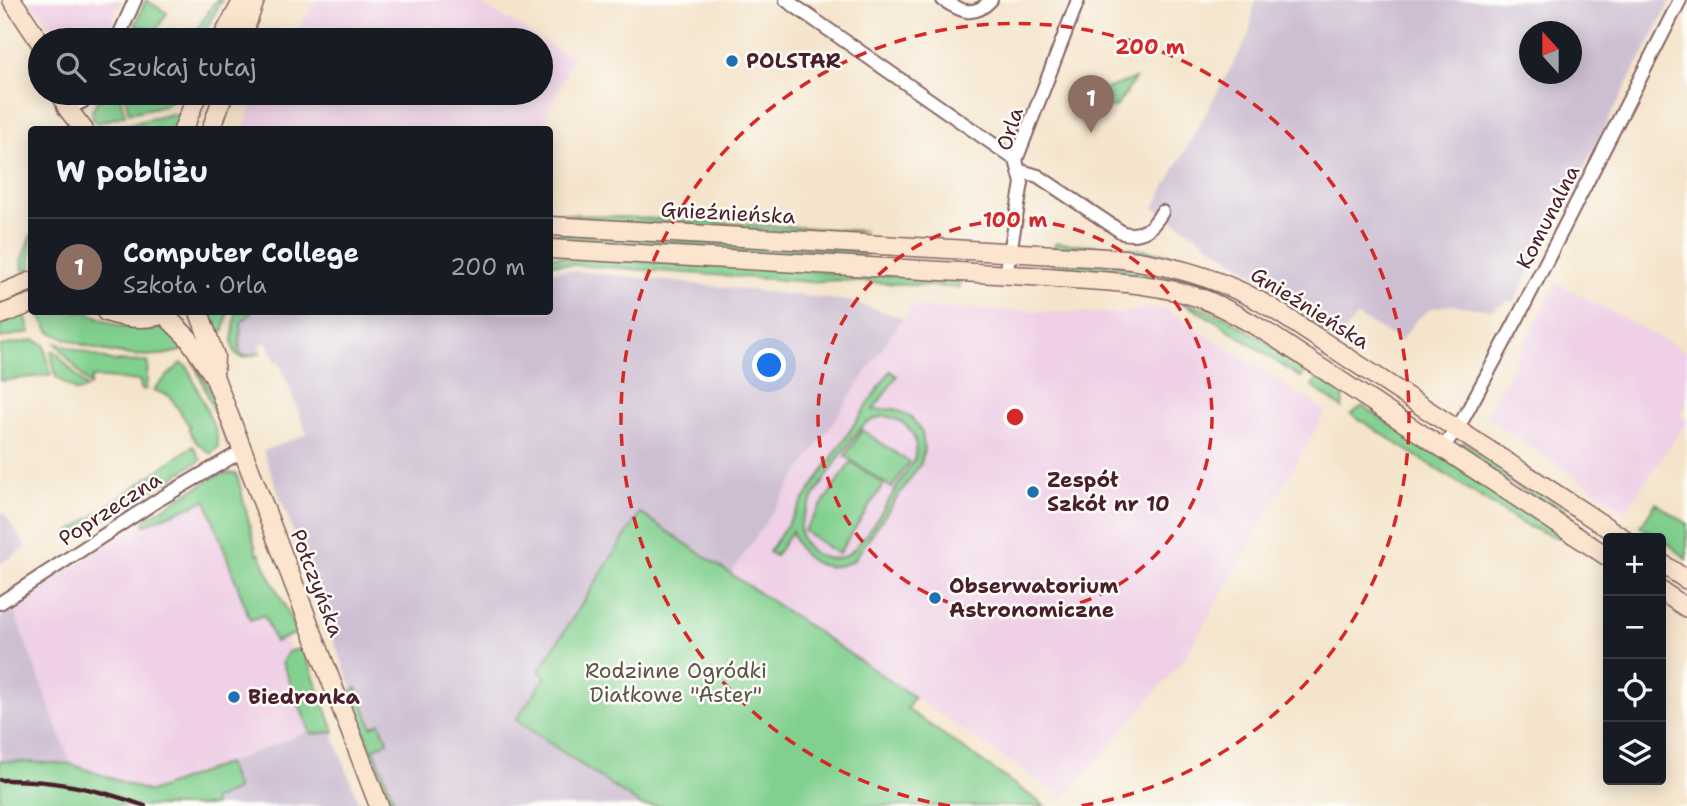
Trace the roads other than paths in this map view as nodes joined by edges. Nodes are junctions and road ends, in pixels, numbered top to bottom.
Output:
1 (12, 0) edge
2 (135, 0) edge
3 (243, 0) edge
4 (255, 0) edge
5 (786, 0) edge
6 (943, 0) edge
7 (991, 0) edge
8 (1078, 0) edge
9 (1681, 0) edge
10 (31, 28) edge
11 (122, 28) edge
12 (228, 28) edge
13 (245, 28) edge
14 (65, 105) edge
15 (67, 105) edge
16 (193, 105) edge
17 (220, 105) edge
18 (67, 126) edge
19 (81, 126) edge
20 (185, 126) edge
21 (212, 126) edge
22 (1019, 165) junction
23 (1162, 212) dead end
24 (553, 226) edge
25 (553, 250) edge
26 (1010, 252) junction
27 (1006, 275) junction
28 (28, 283) edge
29 (0, 294) edge
30 (28, 304) edge
31 (0, 315) edge
32 (116, 315) edge
33 (159, 315) edge
34 (169, 315) edge
35 (200, 315) edge
36 (215, 376) junction
37 (1456, 429) junction
38 (1443, 448) junction
39 (242, 451) junction
40 (1615, 533) edge
41 (1603, 554) edge
42 (1666, 566) edge
43 (1687, 580) edge
44 (1666, 594) edge
45 (0, 603) edge
46 (1687, 608) edge
47 (379, 806) edge

1 - 10 street
2 - 11 street
3 - 12 street
4 - 13 street
5 - 22 street
6 - 7 street
8 - 22 street, Orla
9 - 37 street, Komunalna
14 - 18 street
15 - 19 street
16 - 20 street
17 - 21 street
22 - 23 street
22 - 26 street, Orla
24 - 26 street, Gnieźnieńska
25 - 27 street, Gnieźnieńska
26 - 27 street, Orla
26 - 37 street, Gnieźnieńska
27 - 38 street, Gnieźnieńska
28 - 29 street
30 - 31 street
32 - 33 street
34 - 36 street, Połczyńska
35 - 36 street, Połczyńska
36 - 39 street, Połczyńska
37 - 38 street, Komunalna
37 - 40 street, Gnieźnieńska
38 - 41 street, Gnieźnieńska
39 - 45 street, Poprzeczna
39 - 47 street, Połczyńska
42 - 43 street
44 - 46 street

